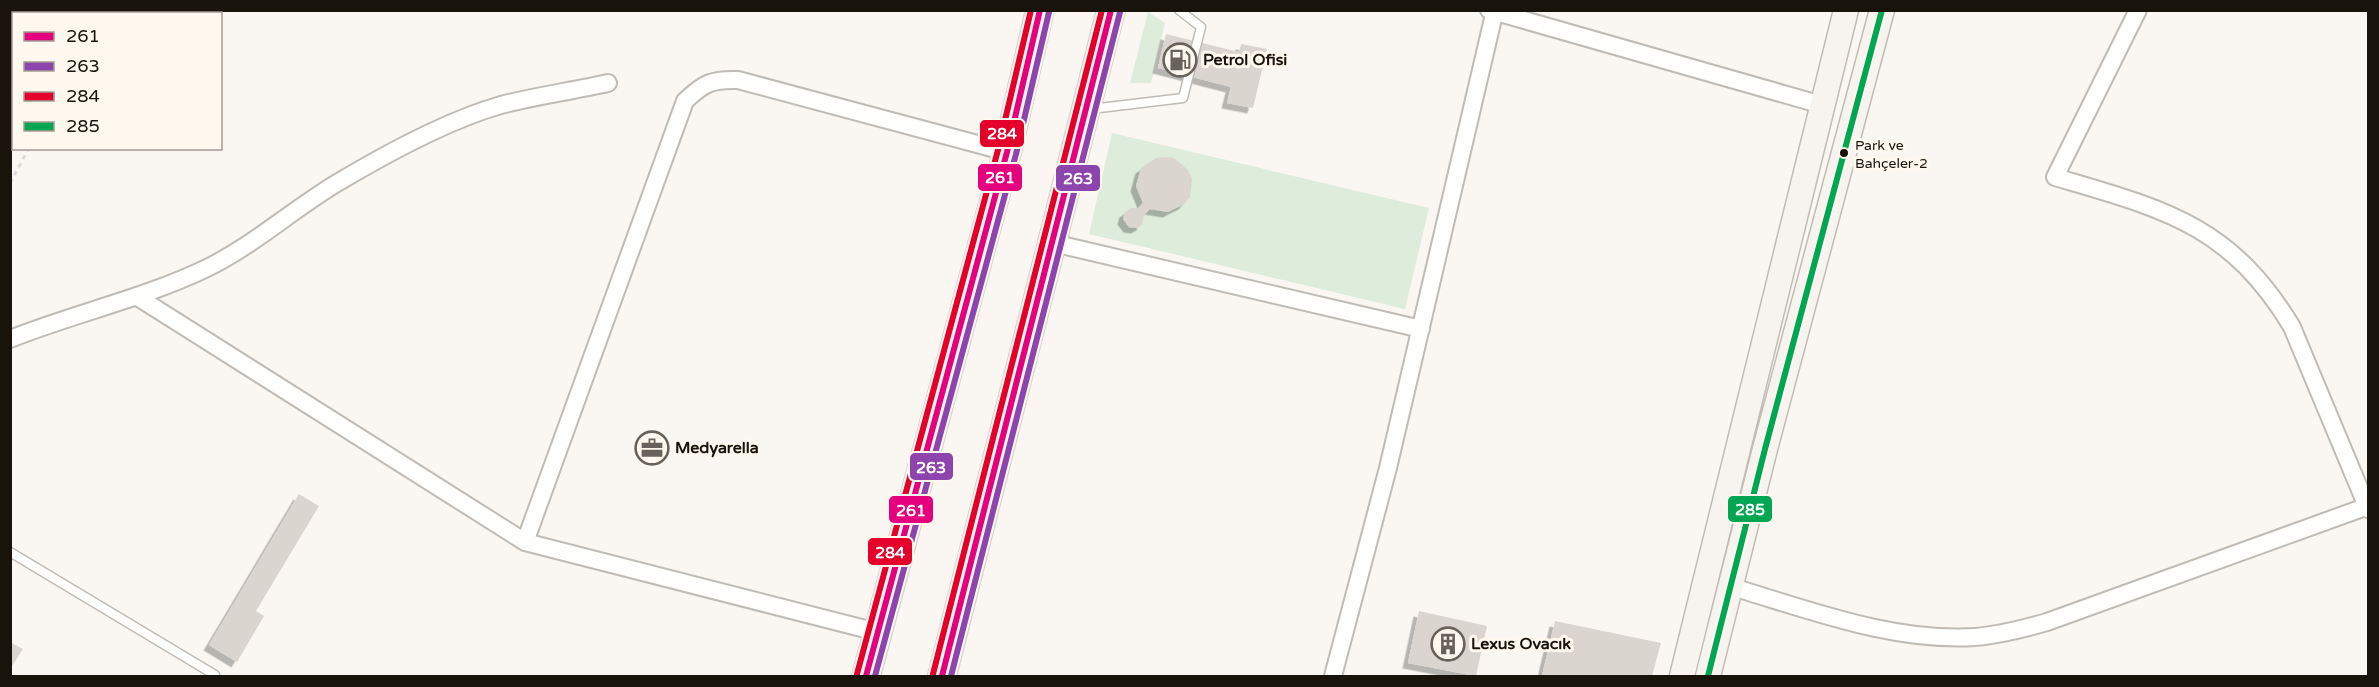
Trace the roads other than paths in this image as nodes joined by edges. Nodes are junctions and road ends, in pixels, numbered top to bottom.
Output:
1 (1040, 10) edge
2 (1111, 10) edge
3 (1179, 10) edge
4 (1846, 10) edge
5 (1882, 10) edge
6 (2138, 10) edge
7 (1493, 11) edge
8 (608, 83) dead end
9 (1822, 105) junction
10 (1087, 110) junction
11 (1007, 153) junction
12 (1053, 243) junction
13 (136, 296) junction
14 (1421, 329) junction
15 (10, 339) edge
16 (2368, 507) edge
17 (525, 542) junction
18 (10, 552) edge
19 (1732, 586) junction
20 (877, 632) junction
21 (215, 675) dead end
22 (866, 676) edge
23 (942, 676) edge
24 (1333, 676) edge
25 (1682, 676) edge
26 (1708, 676) edge

1 - 11 main road
2 - 10 main road
3 - 10 lane
4 - 9 main road
5 - 19 main road
6 - 16 street
7 - 9 street
7 - 14 street
8 - 13 street
9 - 25 main road
10 - 12 main road
11 - 17 street
11 - 20 main road
12 - 14 street
12 - 23 main road
13 - 15 street
13 - 17 street
14 - 24 street
16 - 19 street
17 - 20 street
18 - 21 lane
19 - 26 main road
20 - 22 main road

